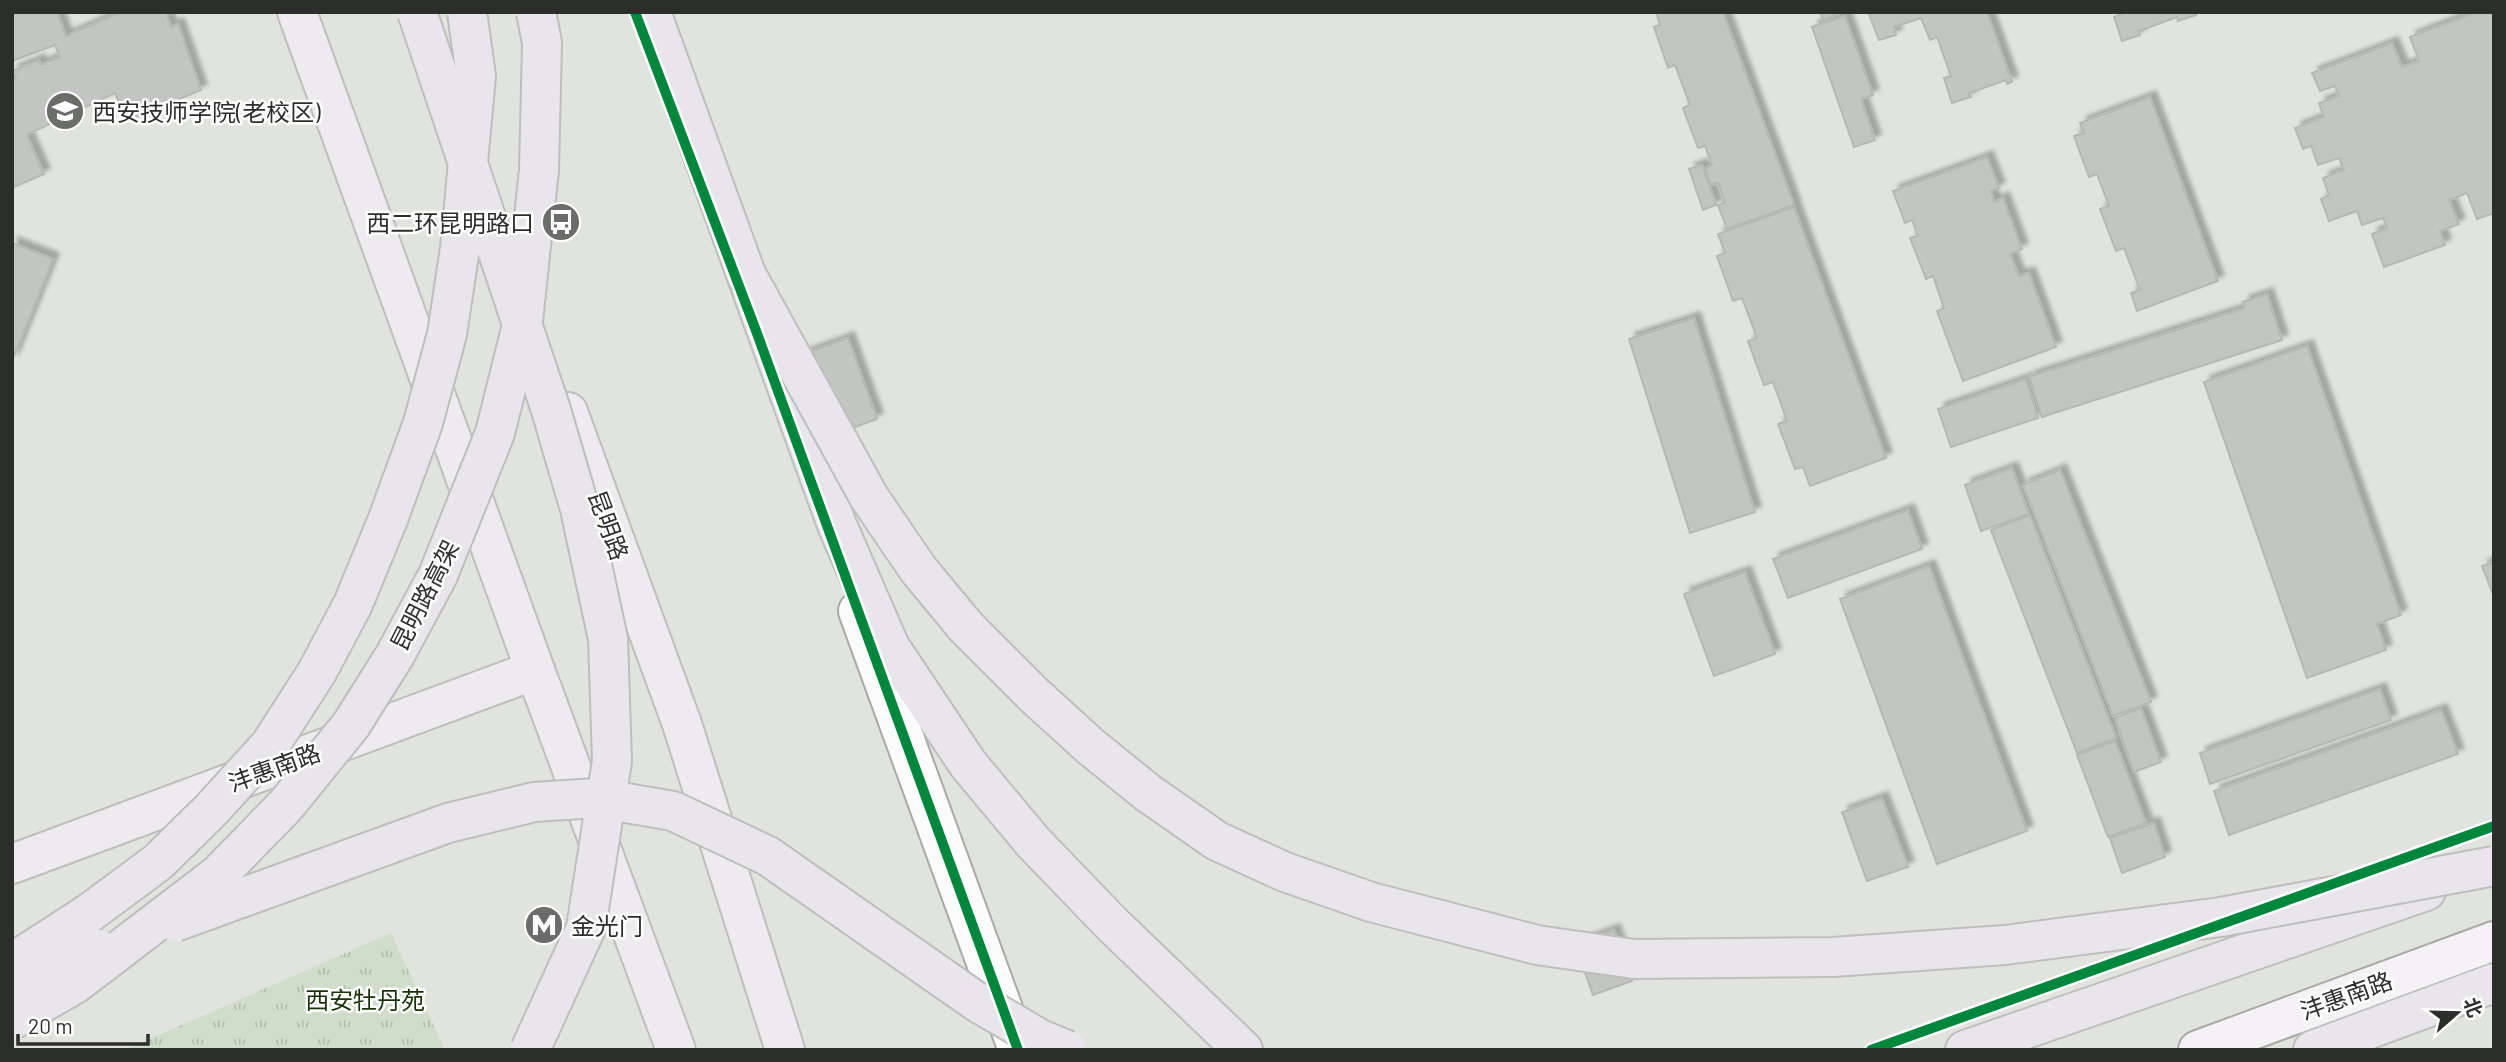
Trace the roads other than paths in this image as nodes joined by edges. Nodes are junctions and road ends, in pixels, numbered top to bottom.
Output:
1 (297, 12) edge
2 (401, 12) edge
3 (417, 12) edge
4 (467, 12) edge
5 (536, 12) edge
6 (635, 12) edge
7 (651, 12) edge
8 (747, 276) junction
9 (535, 670) junction
10 (12, 864) edge
11 (2494, 867) edge
12 (2494, 941) edge
13 (12, 963) edge
14 (12, 981) edge
15 (2494, 983) edge
16 (12, 1020) edge
17 (530, 1050) edge
18 (676, 1050) edge
19 (785, 1050) edge
20 (1018, 1050) edge
21 (1067, 1050) edge
22 (1243, 1050) edge
23 (1965, 1050) edge
24 (2199, 1050) edge
25 (2313, 1050) edge

1 - 9 main road
2 - 19 main road, 昆明路
3 - 17 highway, bridge
4 - 13 highway, bridge
5 - 16 highway, 昆明路高架, bridge
6 - 20 street
7 - 8 highway
8 - 11 highway, bridge
8 - 22 highway, bridge
9 - 10 main road, 沣惠南路
9 - 18 main road
11 - 23 highway, bridge
12 - 24 main road, 沣惠南路
14 - 21 highway, bridge
15 - 25 highway

